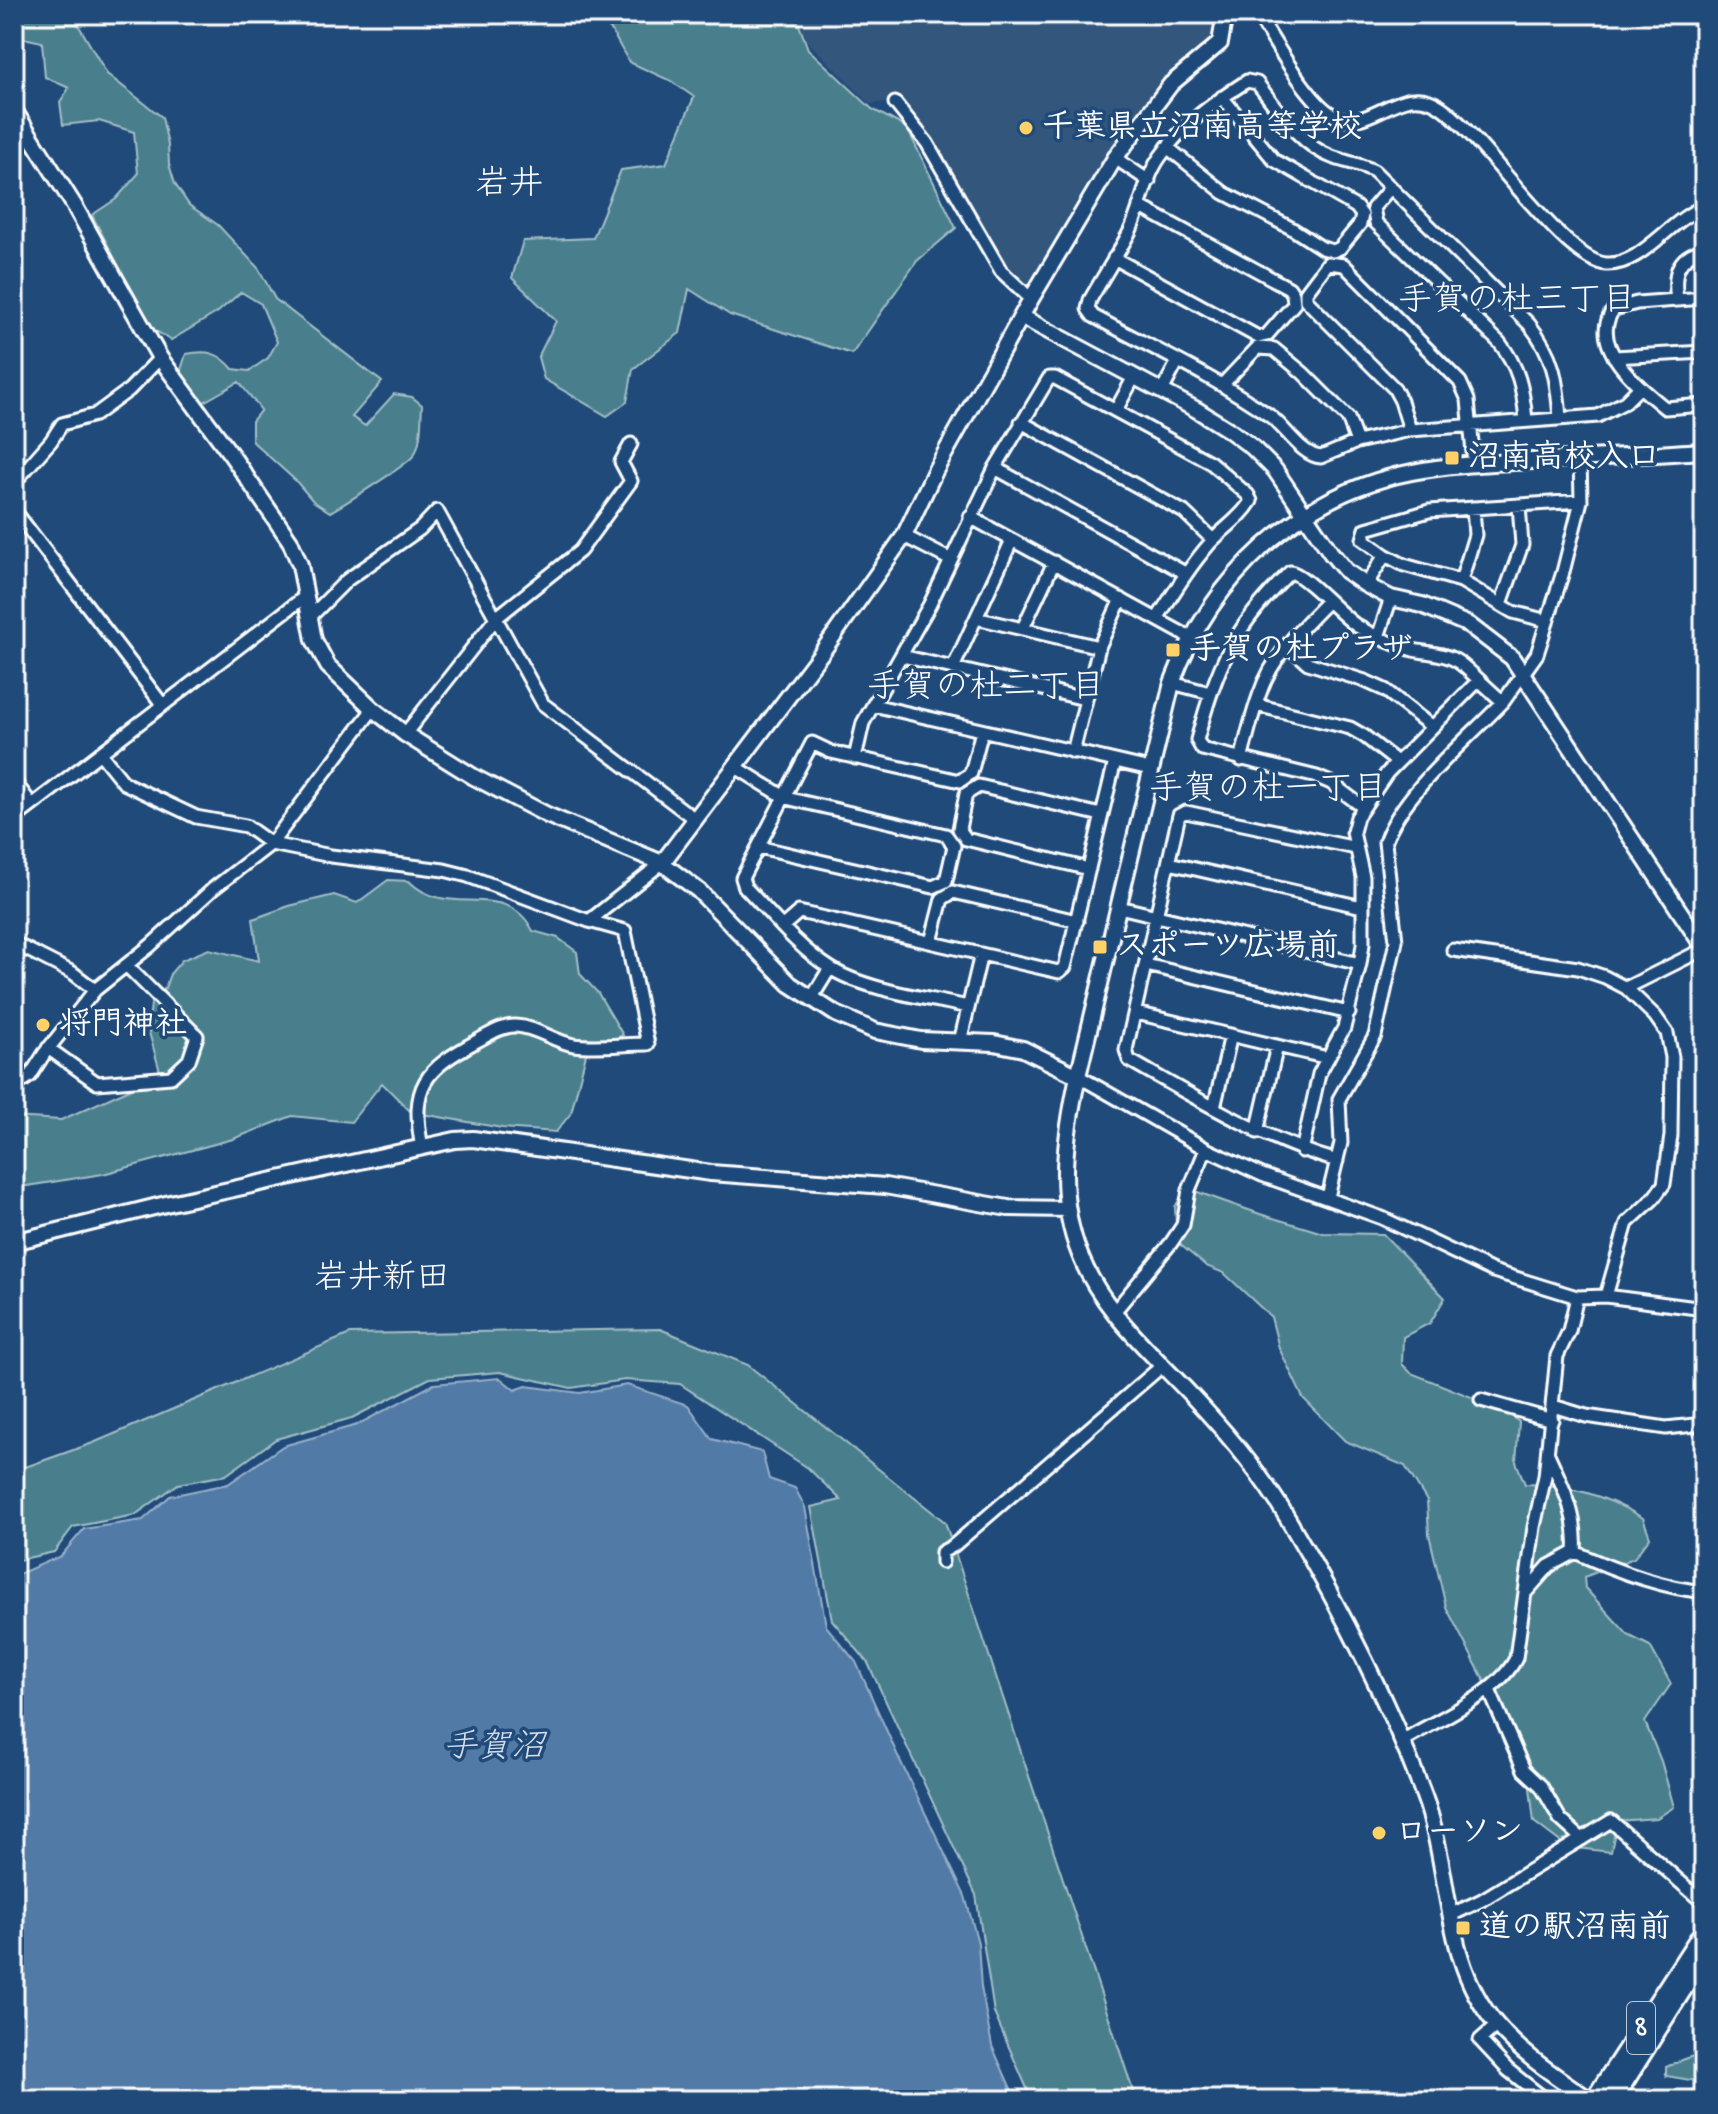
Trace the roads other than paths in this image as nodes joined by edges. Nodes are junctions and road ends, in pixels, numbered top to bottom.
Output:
1 (1221, 14) edge
2 (1257, 14) edge
3 (1222, 97) junction
4 (895, 103) dead end
5 (14, 110) edge
6 (1167, 147) junction
7 (1115, 158) junction
8 (1149, 181) junction
9 (1391, 187) junction
10 (1139, 206) junction
11 (1704, 207) edge
12 (1704, 250) edge
13 (1114, 258) junction
14 (1704, 298) edge
15 (1031, 299) junction
16 (1677, 299) junction
17 (1022, 317) junction
18 (1704, 352) edge
19 (1614, 357) junction
20 (160, 358) junction
21 (1178, 361) junction
22 (1134, 377) junction
23 (1222, 385) junction
24 (1639, 388) junction
25 (1162, 391) junction
26 (1704, 405) edge
27 (1116, 410) junction
28 (1560, 418) junction
29 (1526, 420) junction
30 (1021, 422) junction
31 (1472, 424) junction
32 (1410, 430) junction
33 (1357, 442) junction
34 (631, 444) dead end
35 (1704, 451) edge
36 (1580, 459) junction
37 (1474, 464) junction
38 (995, 468) junction
39 (14, 483) edge
40 (1581, 501) junction
41 (1519, 505) junction
42 (1473, 508) junction
43 (14, 510) edge
44 (1306, 513) junction
45 (970, 517) junction
46 (904, 536) junction
47 (1012, 540) junction
48 (1213, 540) junction
49 (1385, 555) junction
50 (951, 560) junction
51 (1054, 562) junction
52 (1185, 573) junction
53 (1461, 581) junction
54 (1366, 585) junction
55 (307, 595) junction
56 (1391, 598) junction
57 (1121, 599) junction
58 (1327, 602) junction
59 (1501, 604) junction
60 (311, 616) junction
61 (496, 618) junction
62 (976, 618) junction
63 (1157, 619) junction
64 (1547, 621) junction
65 (1023, 628) junction
66 (1378, 637) junction
67 (1191, 638) junction
68 (1287, 645) junction
69 (1099, 647) junction
70 (902, 656) junction
71 (953, 668) junction
72 (1524, 673) junction
73 (1479, 680) junction
74 (1172, 683) junction
75 (1210, 693) junction
76 (1085, 699) junction
77 (1503, 702) junction
78 (162, 704) junction
79 (873, 705) junction
80 (1256, 705) junction
81 (373, 709) junction
82 (1432, 727) junction
83 (982, 731) junction
84 (405, 734) junction
85 (1073, 752) junction
86 (100, 753) junction
87 (855, 758) junction
88 (1241, 760) junction
89 (1115, 761) junction
90 (1397, 762) junction
91 (736, 767) junction
92 (1150, 769) junction
93 (14, 781) edge
94 (786, 798) junction
95 (32, 805) junction
96 (1363, 807) junction
97 (1101, 815) junction
98 (14, 819) edge
99 (696, 820) junction
100 (271, 844) junction
101 (759, 847) junction
102 (1356, 848) junction
103 (662, 863) junction
104 (1169, 863) junction
105 (1089, 869) junction
106 (1119, 907) junction
107 (1362, 907) junction
108 (1156, 916) junction
109 (589, 921) junction
110 (1077, 921) junction
111 (783, 926) junction
112 (931, 942) junction
113 (14, 943) edge
114 (1704, 948) edge
115 (1453, 950) dead end
116 (981, 954) junction
117 (1360, 964) junction
118 (126, 965) junction
119 (1146, 965) junction
120 (830, 968) junction
121 (1626, 988) junction
122 (95, 990) junction
123 (811, 999) junction
124 (968, 1007) junction
125 (1136, 1013) junction
126 (1349, 1013) junction
127 (1231, 1035) junction
128 (960, 1042) junction
129 (1277, 1046) junction
130 (48, 1048) junction
131 (1328, 1058) junction
132 (1078, 1076) junction
133 (14, 1087) edge
134 (1214, 1108) junction
135 (1257, 1132) junction
136 (422, 1148) junction
137 (1206, 1149) junction
138 (1302, 1151) junction
139 (1337, 1161) junction
140 (1328, 1197) junction
141 (1068, 1209) junction
142 (14, 1242) edge
143 (1606, 1296) junction
144 (1577, 1297) junction
145 (1704, 1309) edge
146 (1114, 1312) junction
147 (1163, 1365) junction
148 (1481, 1400) dead end
149 (1553, 1406) junction
150 (1552, 1420) junction
151 (1704, 1424) edge
152 (1548, 1454) junction
153 (1575, 1552) junction
154 (942, 1562) dead end
155 (1526, 1592) junction
156 (1704, 1592) edge
157 (1489, 1690) junction
158 (1402, 1741) junction
159 (1582, 1839) junction
160 (1704, 1903) edge
161 (1451, 1915) junction
162 (1704, 1932) edge
163 (1704, 1954) edge
164 (1497, 2025) junction
165 (1546, 2100) edge
166 (1592, 2100) edge
167 (1612, 2100) edge

1 - 7 street
2 - 11 street
3 - 6 street
3 - 6 street
3 - 9 street
4 - 15 street
5 - 20 street
6 - 8 street
7 - 8 street
7 - 15 street
8 - 10 street
9 - 28 street
9 - 29 street
10 - 13 street
10 - 13 street
12 - 16 street
13 - 21 street
14 - 16 street
15 - 17 street
16 - 19 street
17 - 22 street
17 - 46 street
18 - 19 street
19 - 24 street
20 - 39 street
20 - 55 street
21 - 23 street
21 - 25 street
22 - 25 street
22 - 27 street
23 - 33 street
23 - 33 street
24 - 26 street
24 - 28 street
25 - 44 street
27 - 30 street
27 - 48 street
28 - 29 street
29 - 31 street
30 - 38 street
30 - 48 street
31 - 32 street
31 - 32 street
31 - 37 street
32 - 33 street
34 - 61 street
35 - 36 street
36 - 37 street
36 - 40 street
37 - 44 street
38 - 45 street
38 - 52 street
40 - 41 street
40 - 64 street
41 - 42 street
41 - 59 street
42 - 49 street
42 - 53 street
43 - 78 street
44 - 54 street
44 - 67 street
45 - 47 street
45 - 50 street
46 - 50 street
46 - 91 street
47 - 51 street
47 - 62 street
48 - 52 street
49 - 53 street
49 - 54 street
50 - 70 street
51 - 57 street
51 - 65 street
52 - 63 street
53 - 59 street
54 - 56 street
55 - 60 street
55 - 78 street
56 - 66 street
56 - 72 street
57 - 63 street
57 - 69 street
58 - 66 street
58 - 68 street
58 - 75 street
59 - 64 street
60 - 61 street
60 - 81 street
61 - 84 street
61 - 99 street
62 - 65 street
62 - 71 street
63 - 67 street
64 - 72 street
65 - 69 street
66 - 73 street
67 - 74 street
68 - 80 street
68 - 82 street
69 - 76 street
70 - 71 street
70 - 79 street
71 - 76 street
72 - 77 street
72 - 114 street
73 - 77 street
73 - 82 street
74 - 75 street
74 - 92 street
75 - 88 street
76 - 85 street
77 - 139 street
78 - 86 street
79 - 83 street
79 - 87 street
80 - 88 street
80 - 90 street
81 - 84 street
81 - 100 street
82 - 90 street
83 - 85 street
83 - 87 street
84 - 103 street
85 - 89 street
86 - 95 street
86 - 100 street
87 - 94 street
88 - 96 street
89 - 92 street
89 - 97 street
90 - 96 street
91 - 94 street
91 - 99 street
92 - 106 street
93 - 95 street
94 - 101 street
94 - 101 street
95 - 98 street
96 - 102 street
97 - 105 street
97 - 105 street
99 - 103 street
100 - 109 street
100 - 118 street
101 - 111 street
102 - 104 street
102 - 107 street
103 - 109 street
103 - 123 street
104 - 107 street
104 - 108 street
105 - 110 street
106 - 108 street
106 - 132 street
107 - 117 street
108 - 117 street
108 - 119 street
109 - 136 street
110 - 112 street
110 - 116 street
111 - 112 street
111 - 120 street
112 - 116 street
113 - 122 street
114 - 121 street
115 - 121 street
116 - 124 street
117 - 126 street
118 - 122 street
118 - 130 street
119 - 125 street
119 - 126 street
120 - 123 street
120 - 124 street
121 - 143 street
122 - 130 street
123 - 128 street
124 - 128 street
125 - 127 street
125 - 134 street
126 - 131 street
127 - 129 street
127 - 134 street
128 - 132 street
129 - 131 street
129 - 135 street
130 - 133 street
131 - 138 street
132 - 137 street
132 - 141 street
134 - 135 street
135 - 138 street
136 - 141 street
136 - 142 street
137 - 140 street
137 - 146 street
138 - 139 street
139 - 140 street
140 - 144 street
141 - 146 street
143 - 144 street
143 - 145 street
144 - 149 street
146 - 147 street
147 - 154 street
147 - 158 street
148 - 150 street
149 - 150 street
149 - 151 street
150 - 152 street
152 - 153 street
152 - 155 street
153 - 155 street
153 - 156 street
155 - 157 street
157 - 158 street
157 - 159 street
158 - 161 street
159 - 160 street
159 - 161 street
161 - 164 street
162 - 166 main road, 8
163 - 167 main road, 8
164 - 165 street
164 - 166 street

